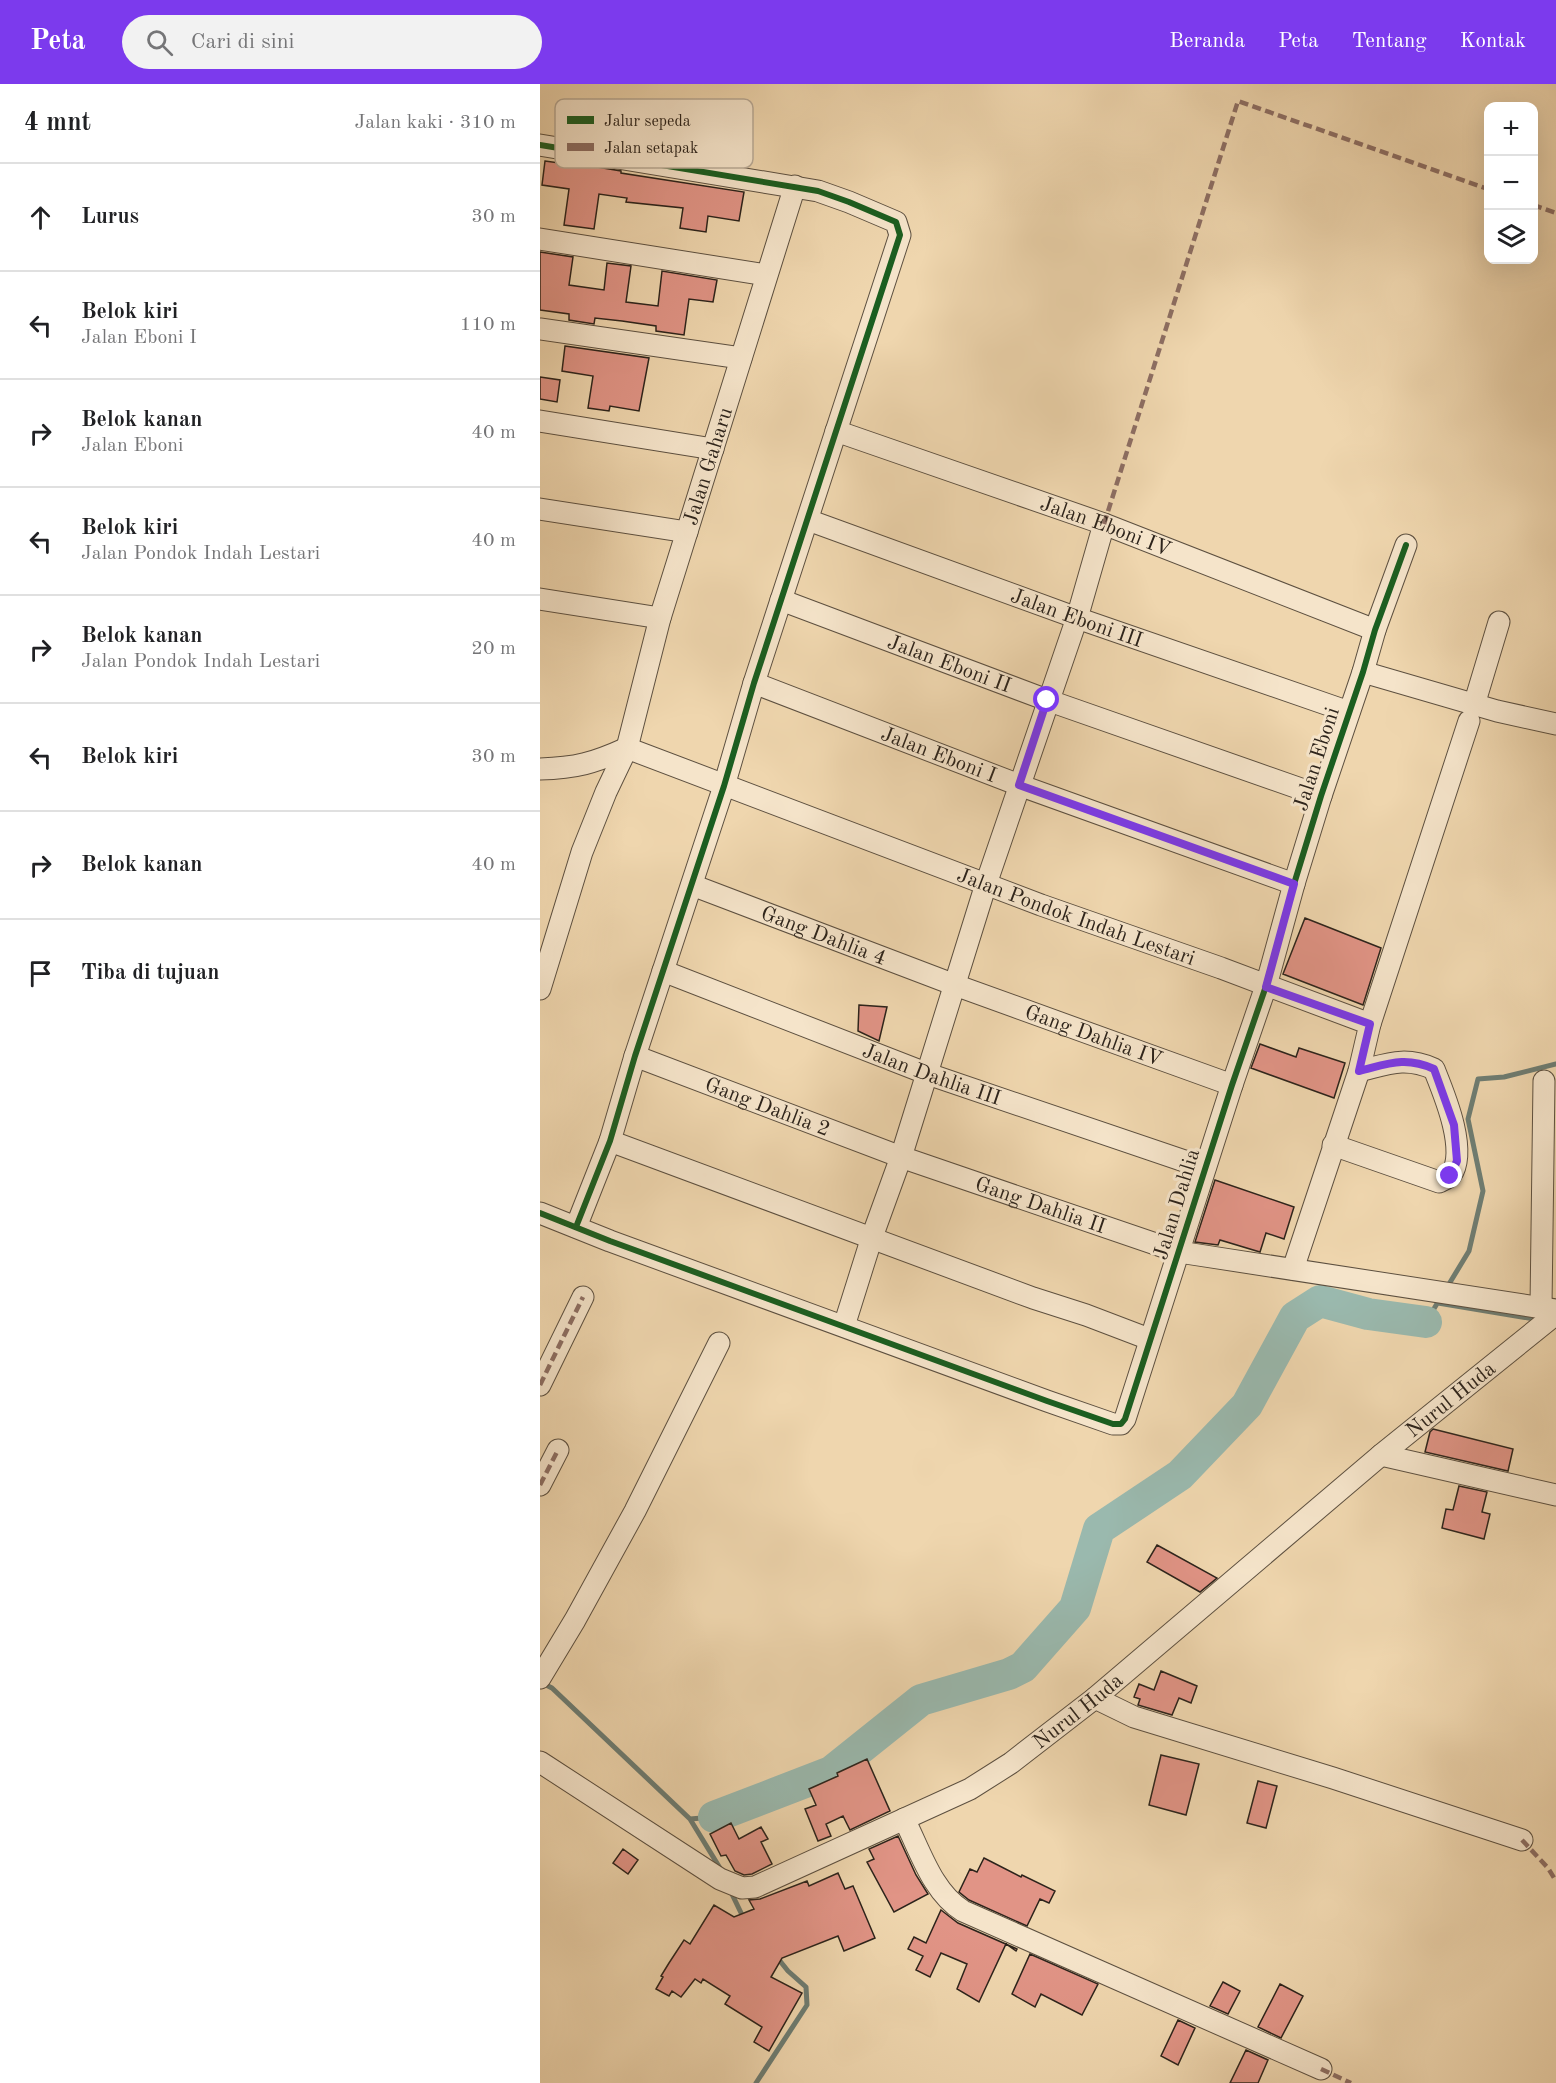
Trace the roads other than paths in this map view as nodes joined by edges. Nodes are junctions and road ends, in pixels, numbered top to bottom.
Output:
1 (540, 145) edge
2 (555, 147) edge
3 (683, 168) edge
4 (795, 186) junction
5 (540, 239) edge
6 (766, 275) junction
7 (540, 329) edge
8 (741, 358) junction
9 (540, 421) edge
10 (836, 431) junction
11 (713, 449) junction
12 (540, 509) edge
13 (807, 519) junction
14 (1104, 524) junction
15 (687, 532) junction
16 (1406, 545) dead end
17 (540, 599) edge
18 (781, 600) junction
19 (660, 618) junction
20 (1077, 618) junction
21 (1499, 622) dead end
22 (1375, 630) junction
23 (1363, 672) junction
24 (754, 683) junction
25 (1047, 700) junction
26 (1349, 712) junction
27 (1471, 713) junction
28 (1556, 724) edge
29 (627, 748) junction
30 (540, 769) edge
31 (1019, 785) junction
32 (724, 786) junction
33 (1321, 796) junction
34 (986, 884) junction
35 (1294, 884) junction
36 (692, 885) junction
37 (663, 971) junction
38 (955, 985) junction
39 (1266, 987) junction
40 (540, 989) edge
41 (1370, 1024) junction
42 (635, 1056) junction
43 (1359, 1071) junction
44 (928, 1074) junction
45 (1544, 1082) dead end
46 (1232, 1085) junction
47 (610, 1141) junction
48 (1333, 1145) junction
49 (901, 1157) junction
50 (1205, 1168) junction
51 (540, 1213) edge
52 (576, 1227) junction
53 (872, 1237) junction
54 (1179, 1252) junction
55 (1293, 1269) junction
56 (583, 1297) dead end
57 (1551, 1310) edge
58 (844, 1326) junction
59 (1149, 1340) junction
60 (719, 1343) dead end
61 (540, 1385) edge
62 (558, 1450) dead end
63 (1382, 1455) junction
64 (540, 1485) edge
65 (1556, 1495) edge
66 (543, 1674) edge
67 (1095, 1698) junction
68 (540, 1762) edge
69 (904, 1819) junction
70 (1522, 1840) dead end
71 (1321, 2069) dead end

1 - 2 street
3 - 4 street
4 - 6 street, Jalan Gaharu
4 - 10 street
5 - 6 street
6 - 8 street, Jalan Gaharu
7 - 8 street
8 - 11 street, Jalan Gaharu
9 - 11 street
10 - 13 street
10 - 14 street, Jalan Eboni IV
11 - 15 street, Jalan Gaharu
12 - 15 street
13 - 18 street
13 - 20 street, Jalan Eboni III
14 - 20 street
14 - 22 street, Jalan Eboni IV
15 - 19 street, Jalan Gaharu
16 - 22 street, Jalan Eboni
17 - 19 street
18 - 24 street
18 - 25 street, Jalan Eboni II
19 - 29 street, Jalan Gaharu
20 - 25 street
20 - 26 street, Jalan Eboni III
21 - 27 street
22 - 23 street, Jalan Eboni
23 - 26 street, Jalan Eboni
23 - 27 street
24 - 31 street, Jalan Eboni I
24 - 32 street
25 - 31 street
25 - 33 street, Jalan Eboni II
26 - 33 street, Jalan Eboni
27 - 28 street
27 - 41 street
29 - 30 street
29 - 32 street, Jalan Pondok Indah Lestari
29 - 40 street, Jalan Gaharu
31 - 34 street
31 - 35 street, Jalan Eboni I
32 - 34 street, Jalan Pondok Indah Lestari
32 - 36 street
33 - 35 street, Jalan Eboni
34 - 38 street
34 - 39 street, Jalan Pondok Indah Lestari
35 - 39 street, Jalan Eboni
36 - 37 street
36 - 38 street, Gang Dahlia 4
37 - 42 street
37 - 44 street, Jalan Dahlia III
38 - 44 street
38 - 46 street, Gang Dahlia IV
39 - 41 street, Jalan Pondok Indah Lestari
39 - 46 street, Jalan Dahlia
41 - 43 street
42 - 47 street
42 - 49 street, Gang Dahlia 2
43 - 48 street
43 - 48 street
44 - 49 street
44 - 50 street, Jalan Dahlia III
45 - 57 street
46 - 50 street, Jalan Dahlia
47 - 52 street
47 - 53 street
48 - 55 street
49 - 53 street
49 - 54 street, Gang Dahlia II
50 - 54 street, Jalan Dahlia
51 - 52 street
52 - 58 street
53 - 58 street
53 - 59 street
54 - 55 street, Gang Dahlia II
54 - 59 street, Jalan Dahlia
55 - 57 street, Gang Dahlia II
56 - 61 street
57 - 63 street, Nurul Huda
58 - 59 street, Jalan Dahlia
60 - 66 street
62 - 64 street
63 - 65 street
63 - 67 street, Nurul Huda
67 - 69 street, Nurul Huda
67 - 70 street
68 - 69 street, Nurul Huda
69 - 71 street

